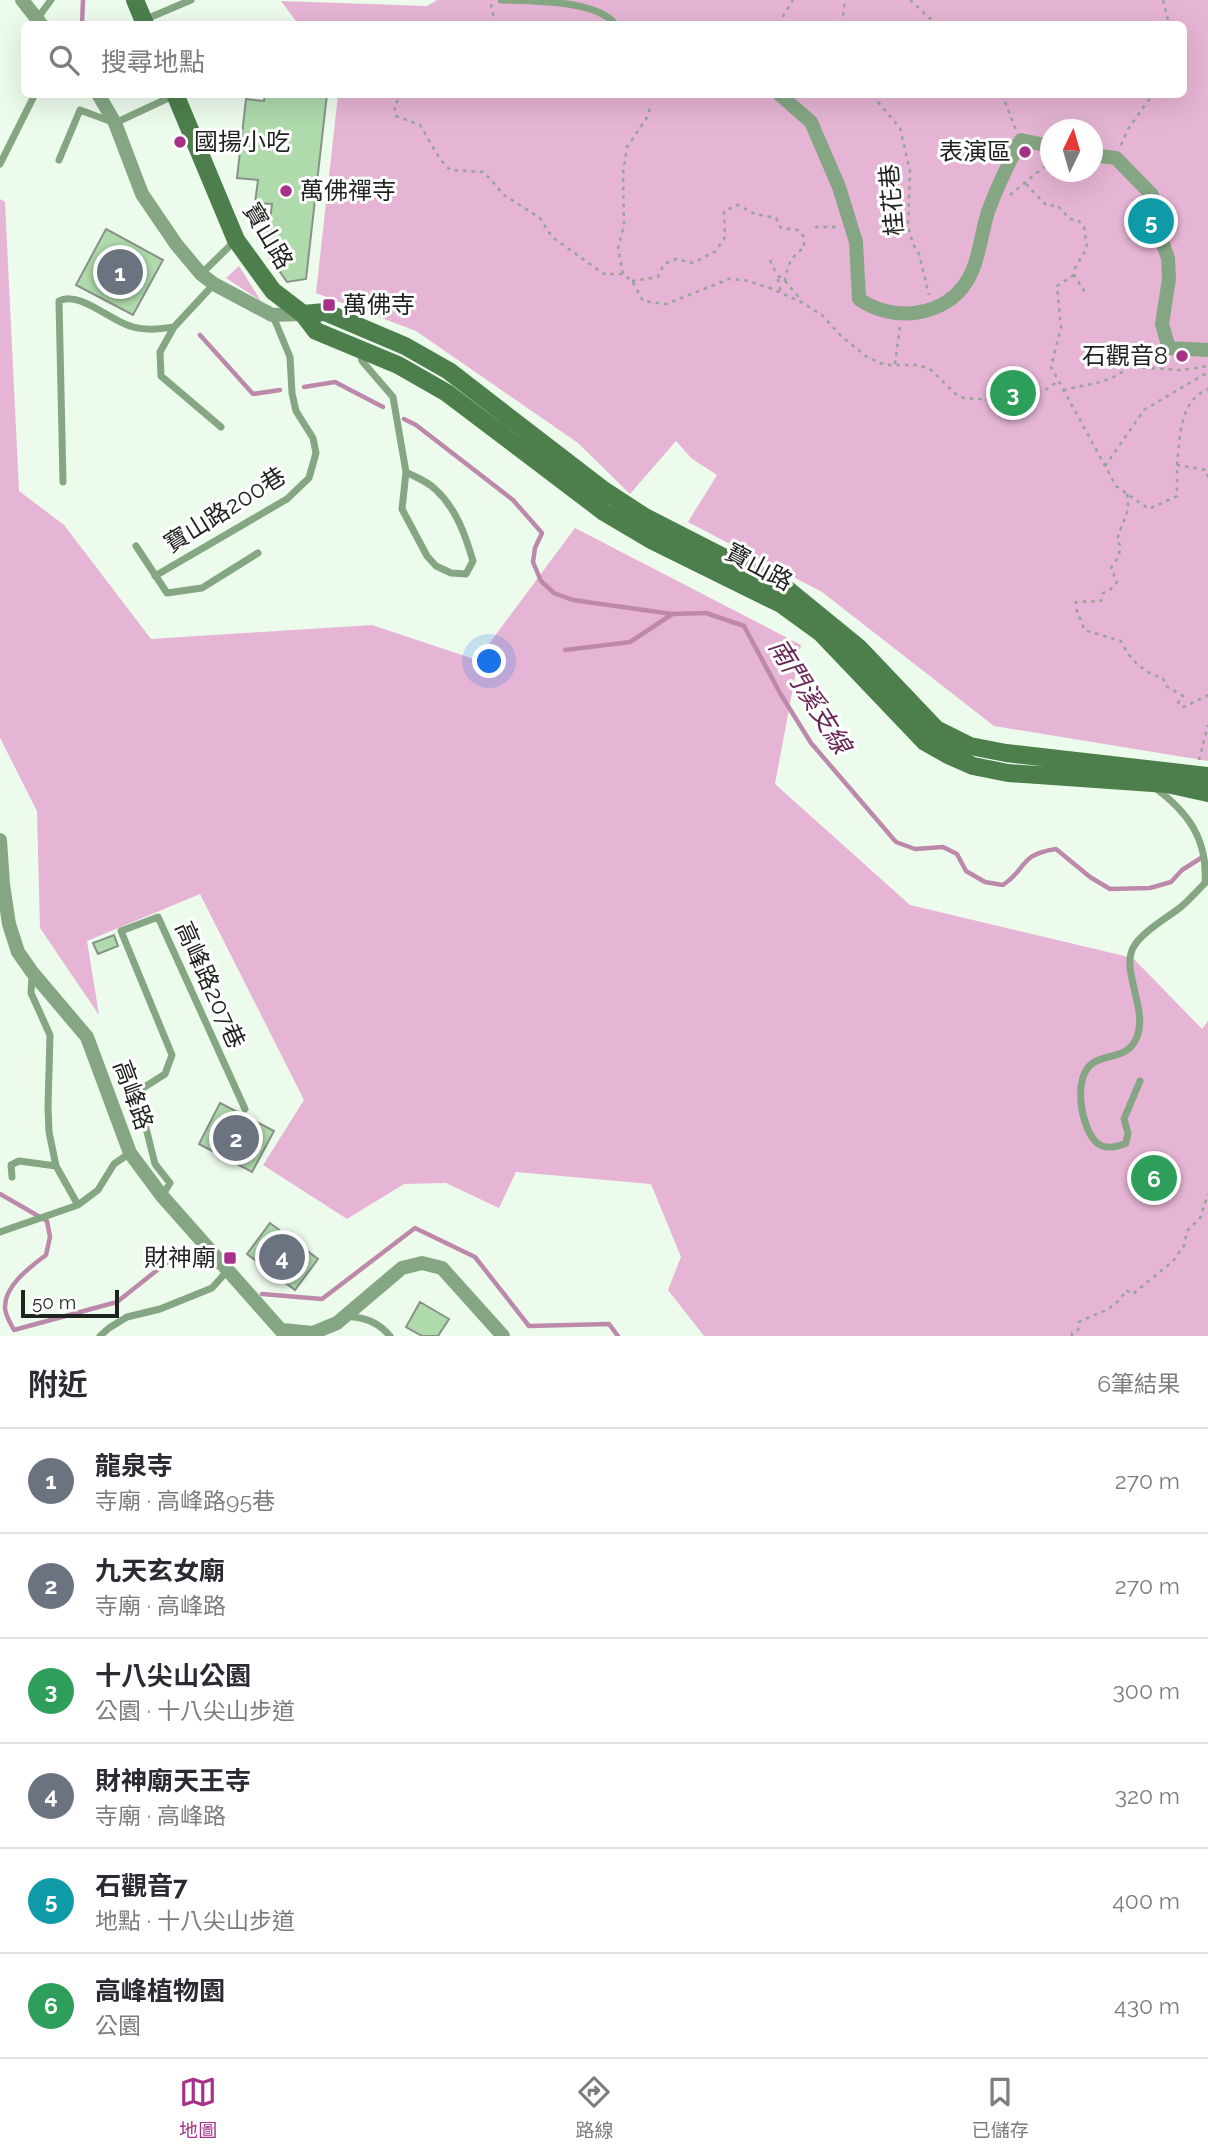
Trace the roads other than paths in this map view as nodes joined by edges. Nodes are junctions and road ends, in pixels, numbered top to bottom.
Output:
1 (22, 0) edge
2 (51, 0) edge
3 (135, 0) edge
4 (191, 0) edge
5 (501, 0) edge
6 (38, 21) edge
7 (40, 21) edge
8 (144, 21) edge
9 (146, 21) edge
10 (613, 21) edge
11 (33, 98) edge
12 (100, 98) edge
13 (168, 98) edge
14 (176, 98) edge
15 (784, 98) edge
16 (114, 123) junction
17 (1040, 144) edge
18 (1103, 156) edge
19 (59, 160) dead end
20 (0, 164) edge
21 (236, 240) junction
22 (201, 274) junction
23 (214, 284) junction
24 (303, 314) junction
25 (272, 315) junction
26 (174, 327) junction
27 (359, 349) junction
28 (1208, 350) edge
29 (221, 427) dead end
30 (406, 472) junction
31 (63, 481) dead end
32 (136, 546) dead end
33 (258, 553) dead end
34 (155, 576) junction
35 (1202, 775) edge
36 (1148, 782) junction
37 (1208, 793) edge
38 (0, 840) edge
39 (32, 972) junction
40 (1140, 1081) dead end
41 (244, 1109) dead end
42 (130, 1153) junction
43 (56, 1166) junction
44 (12, 1177) dead end
45 (162, 1196) junction
46 (78, 1205) junction
47 (0, 1232) edge
48 (229, 1269) junction
49 (346, 1315) junction
50 (284, 1333) edge
51 (100, 1336) edge
52 (390, 1336) edge
53 (503, 1336) edge

1 - 6 street
2 - 7 lane
3 - 8 street
4 - 9 lane
5 - 10 lane
11 - 20 lane
12 - 16 street
13 - 16 lane
14 - 21 street, 寶山路
15 - 17 street
16 - 19 lane
16 - 22 street
18 - 28 street
21 - 22 lane
21 - 24 street, 寶山路
22 - 23 street
23 - 25 street
23 - 26 lane
24 - 25 street
24 - 27 street, 寶山路
24 - 35 street, 寶山路
25 - 34 lane, 寶山路200巷
26 - 29 lane
26 - 31 lane
27 - 30 lane
27 - 36 street, 寶山路
30 - 30 lane
32 - 34 lane, 寶山路200巷
33 - 34 lane, 寶山路200巷
36 - 37 street, 寶山路
36 - 40 lane
38 - 39 street, 高峰路
39 - 42 street, 高峰路
39 - 43 lane
41 - 45 lane, 高峰路207巷
42 - 45 street, 高峰路
42 - 46 lane
43 - 44 lane
43 - 46 lane
45 - 48 street, 高峰路
46 - 47 lane
48 - 50 street, 高峰路
48 - 51 lane
49 - 50 street
49 - 52 lane
49 - 53 street

